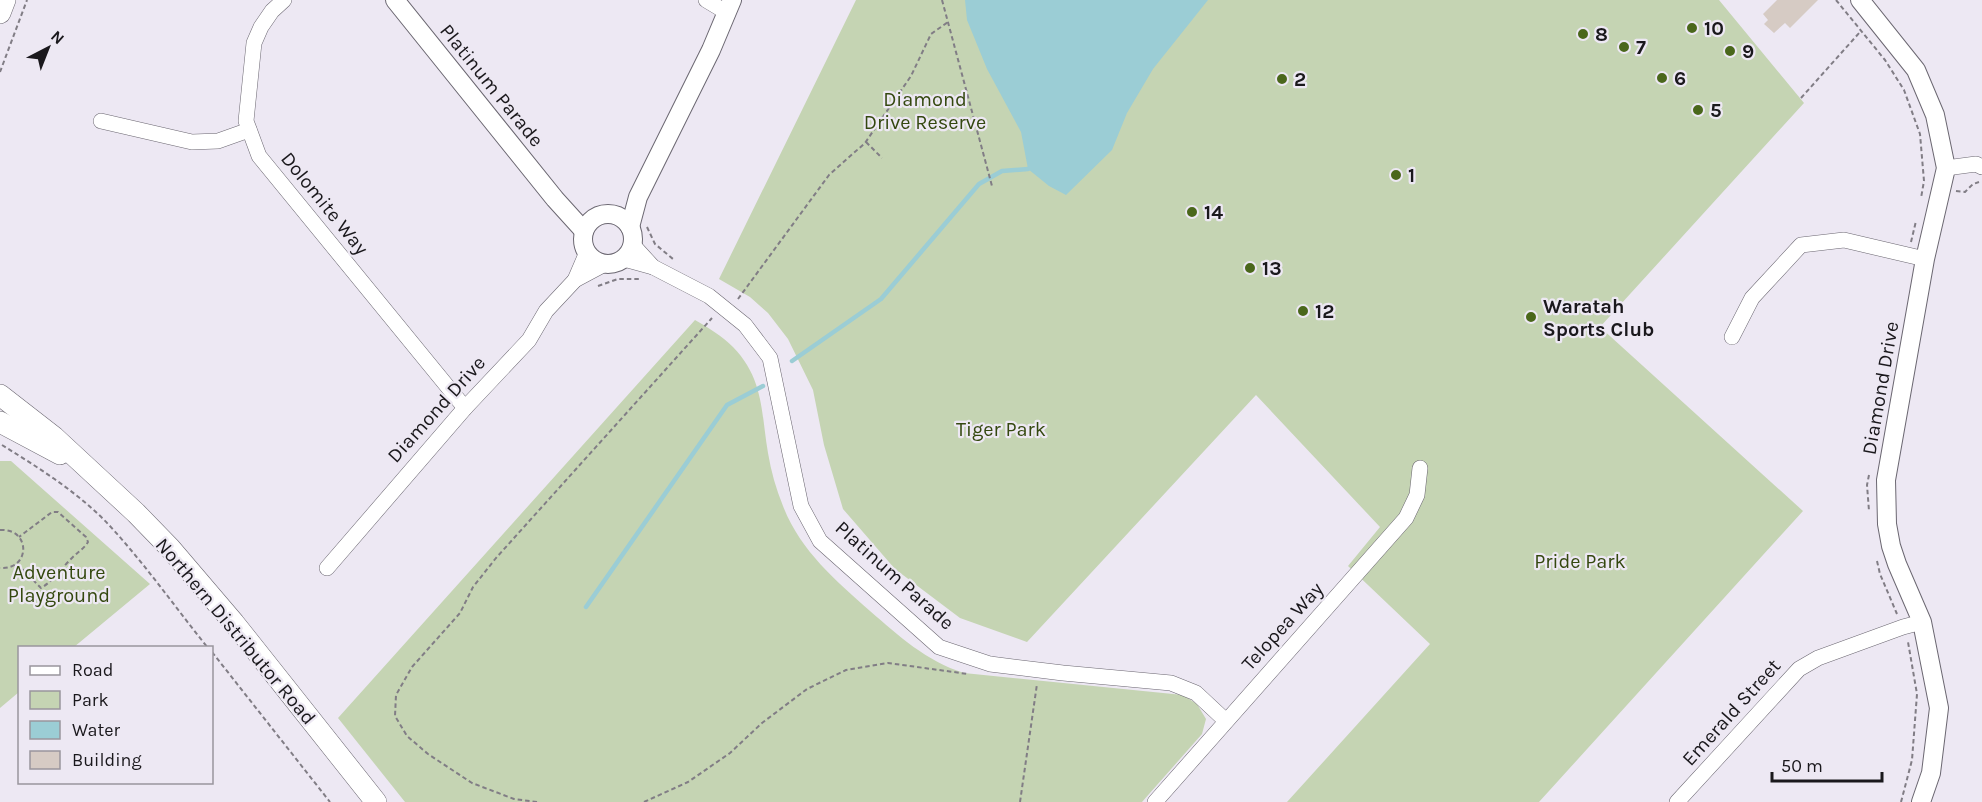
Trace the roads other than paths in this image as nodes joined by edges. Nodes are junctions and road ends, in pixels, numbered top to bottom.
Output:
1 (5, 0) edge
2 (284, 0) edge
3 (394, 0) edge
4 (706, 0) edge
5 (1860, 0) edge
6 (729, 6) edge
7 (0, 13) edge
8 (101, 121) dead end
9 (249, 130) junction
10 (1982, 166) edge
11 (1946, 168) junction
12 (638, 197) junction
13 (595, 221) junction
14 (633, 239) junction
15 (587, 252) junction
16 (1925, 259) junction
17 (605, 264) junction
18 (575, 279) junction
19 (1732, 337) dead end
20 (0, 395) edge
21 (465, 408) junction
22 (0, 422) edge
23 (1420, 468) dead end
24 (87, 469) junction
25 (327, 568) dead end
26 (1922, 622) junction
27 (1226, 721) junction
28 (376, 802) edge
29 (1155, 802) edge
30 (1677, 802) edge
31 (1921, 802) edge

1 - 7 main road
2 - 9 street, Dolomite Way
3 - 13 street, Platinum Parade
4 - 6 street
5 - 11 street, Diamond Drive
6 - 12 street
8 - 9 street
9 - 21 street, Dolomite Way
10 - 11 street
11 - 16 street, Diamond Drive
12 - 13 street
12 - 14 street
13 - 14 street
13 - 15 street
14 - 17 street
14 - 27 street, Platinum Parade
15 - 17 street
15 - 18 street, Diamond Drive
16 - 19 street
16 - 26 street, Diamond Drive
17 - 18 street, Diamond Drive
18 - 21 street, Diamond Drive
20 - 24 main road, Northern Distributor Road
21 - 25 street, Diamond Drive
22 - 24 main road, Northern Distributor Road
23 - 27 street, Telopea Way
24 - 28 main road, Northern Distributor Road
26 - 30 street, Emerald Street
26 - 31 street, Diamond Drive
27 - 29 street, Telopea Way

